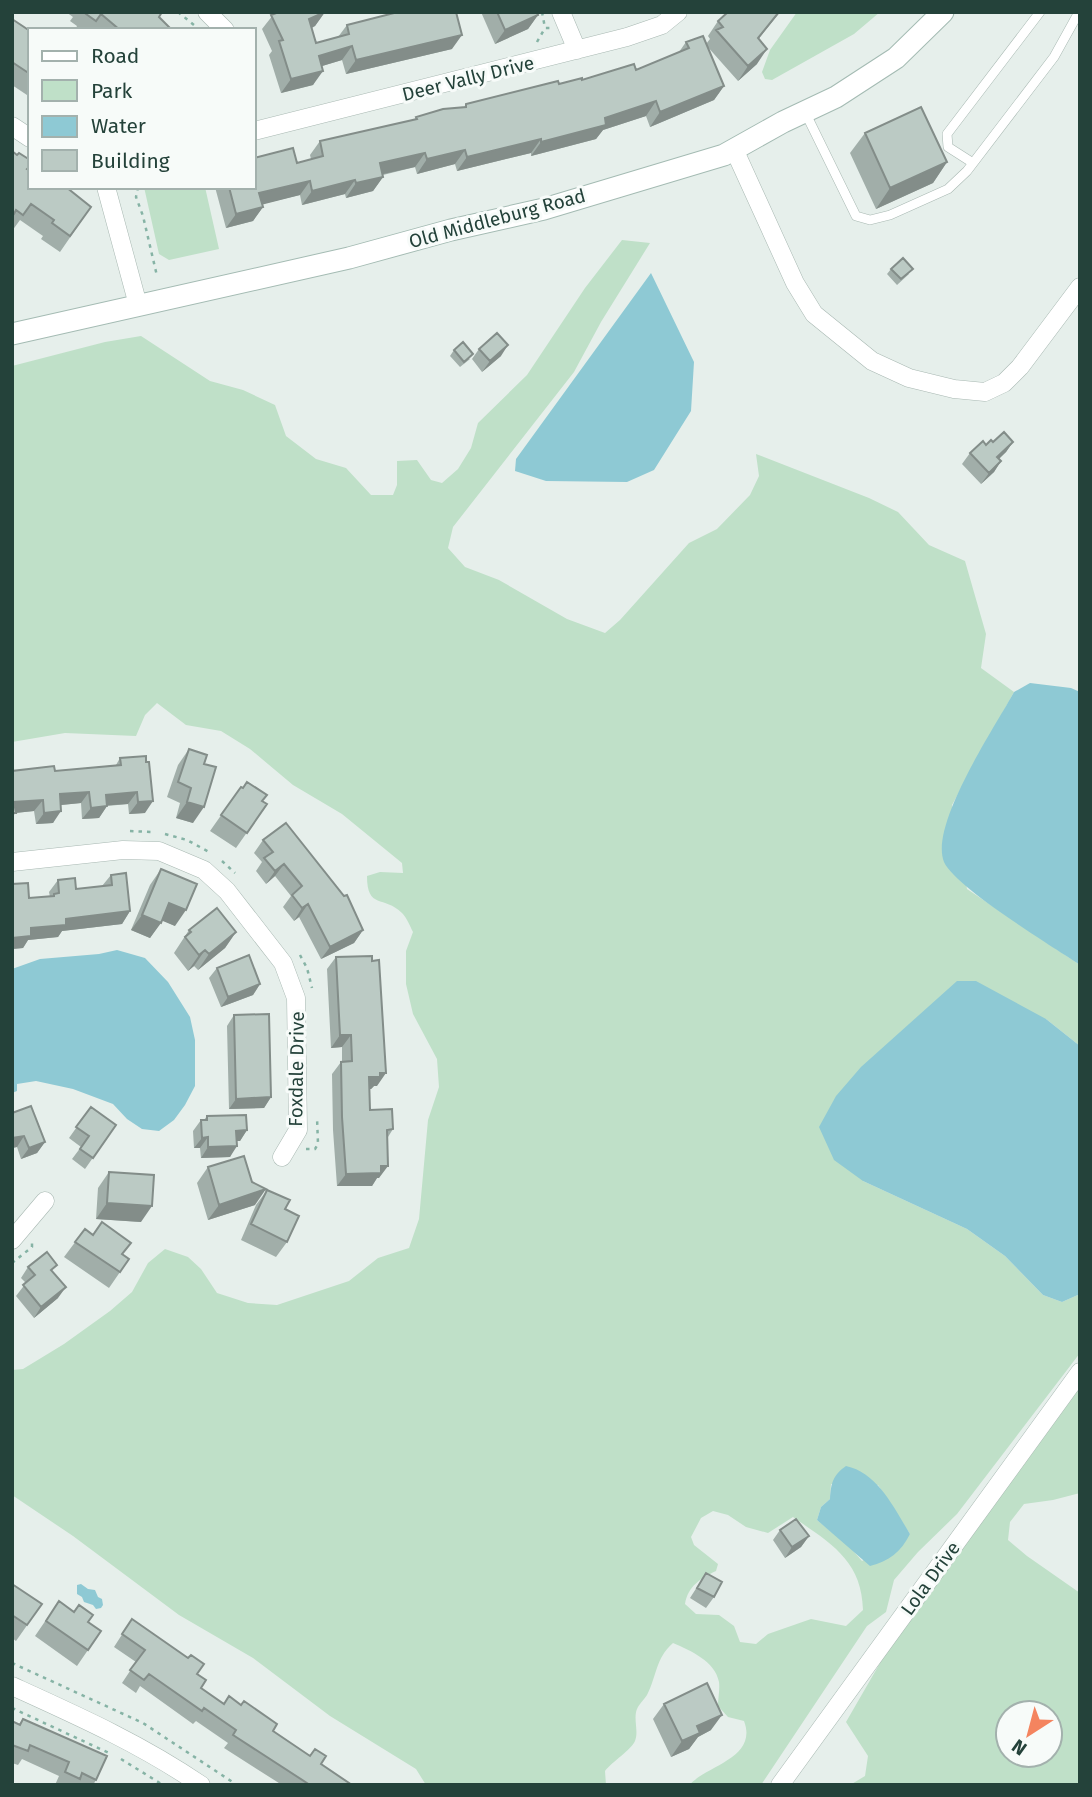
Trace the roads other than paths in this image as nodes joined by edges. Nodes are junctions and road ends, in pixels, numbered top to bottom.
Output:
1 (207, 12) edge
2 (561, 12) edge
3 (677, 12) edge
4 (943, 12) edge
5 (1040, 12) edge
6 (1079, 12) edge
7 (223, 28) edge
8 (577, 50) junction
9 (805, 112) junction
10 (12, 126) edge
11 (256, 130) edge
12 (28, 137) edge
13 (734, 149) junction
14 (973, 163) junction
15 (107, 189) edge
16 (1080, 287) edge
17 (138, 305) junction
18 (12, 334) edge
19 (12, 862) edge
20 (286, 1149) road end
21 (45, 1201) dead end
22 (12, 1240) edge
23 (1080, 1372) edge
24 (12, 1686) edge
25 (201, 1785) edge
26 (780, 1785) edge

1 - 7 street
2 - 8 street
3 - 8 street, Deer Vally Drive
4 - 9 main road, Old Middleburg Road
5 - 14 lane
6 - 14 lane
8 - 11 street, Deer Vally Drive
9 - 13 main road, Old Middleburg Road
9 - 14 lane
10 - 12 street
13 - 16 street
13 - 17 main road, Old Middleburg Road
15 - 17 street
17 - 18 main road, Old Middleburg Road
19 - 20 street, Foxdale Drive
21 - 22 street
23 - 26 street, Lola Drive
24 - 25 street

